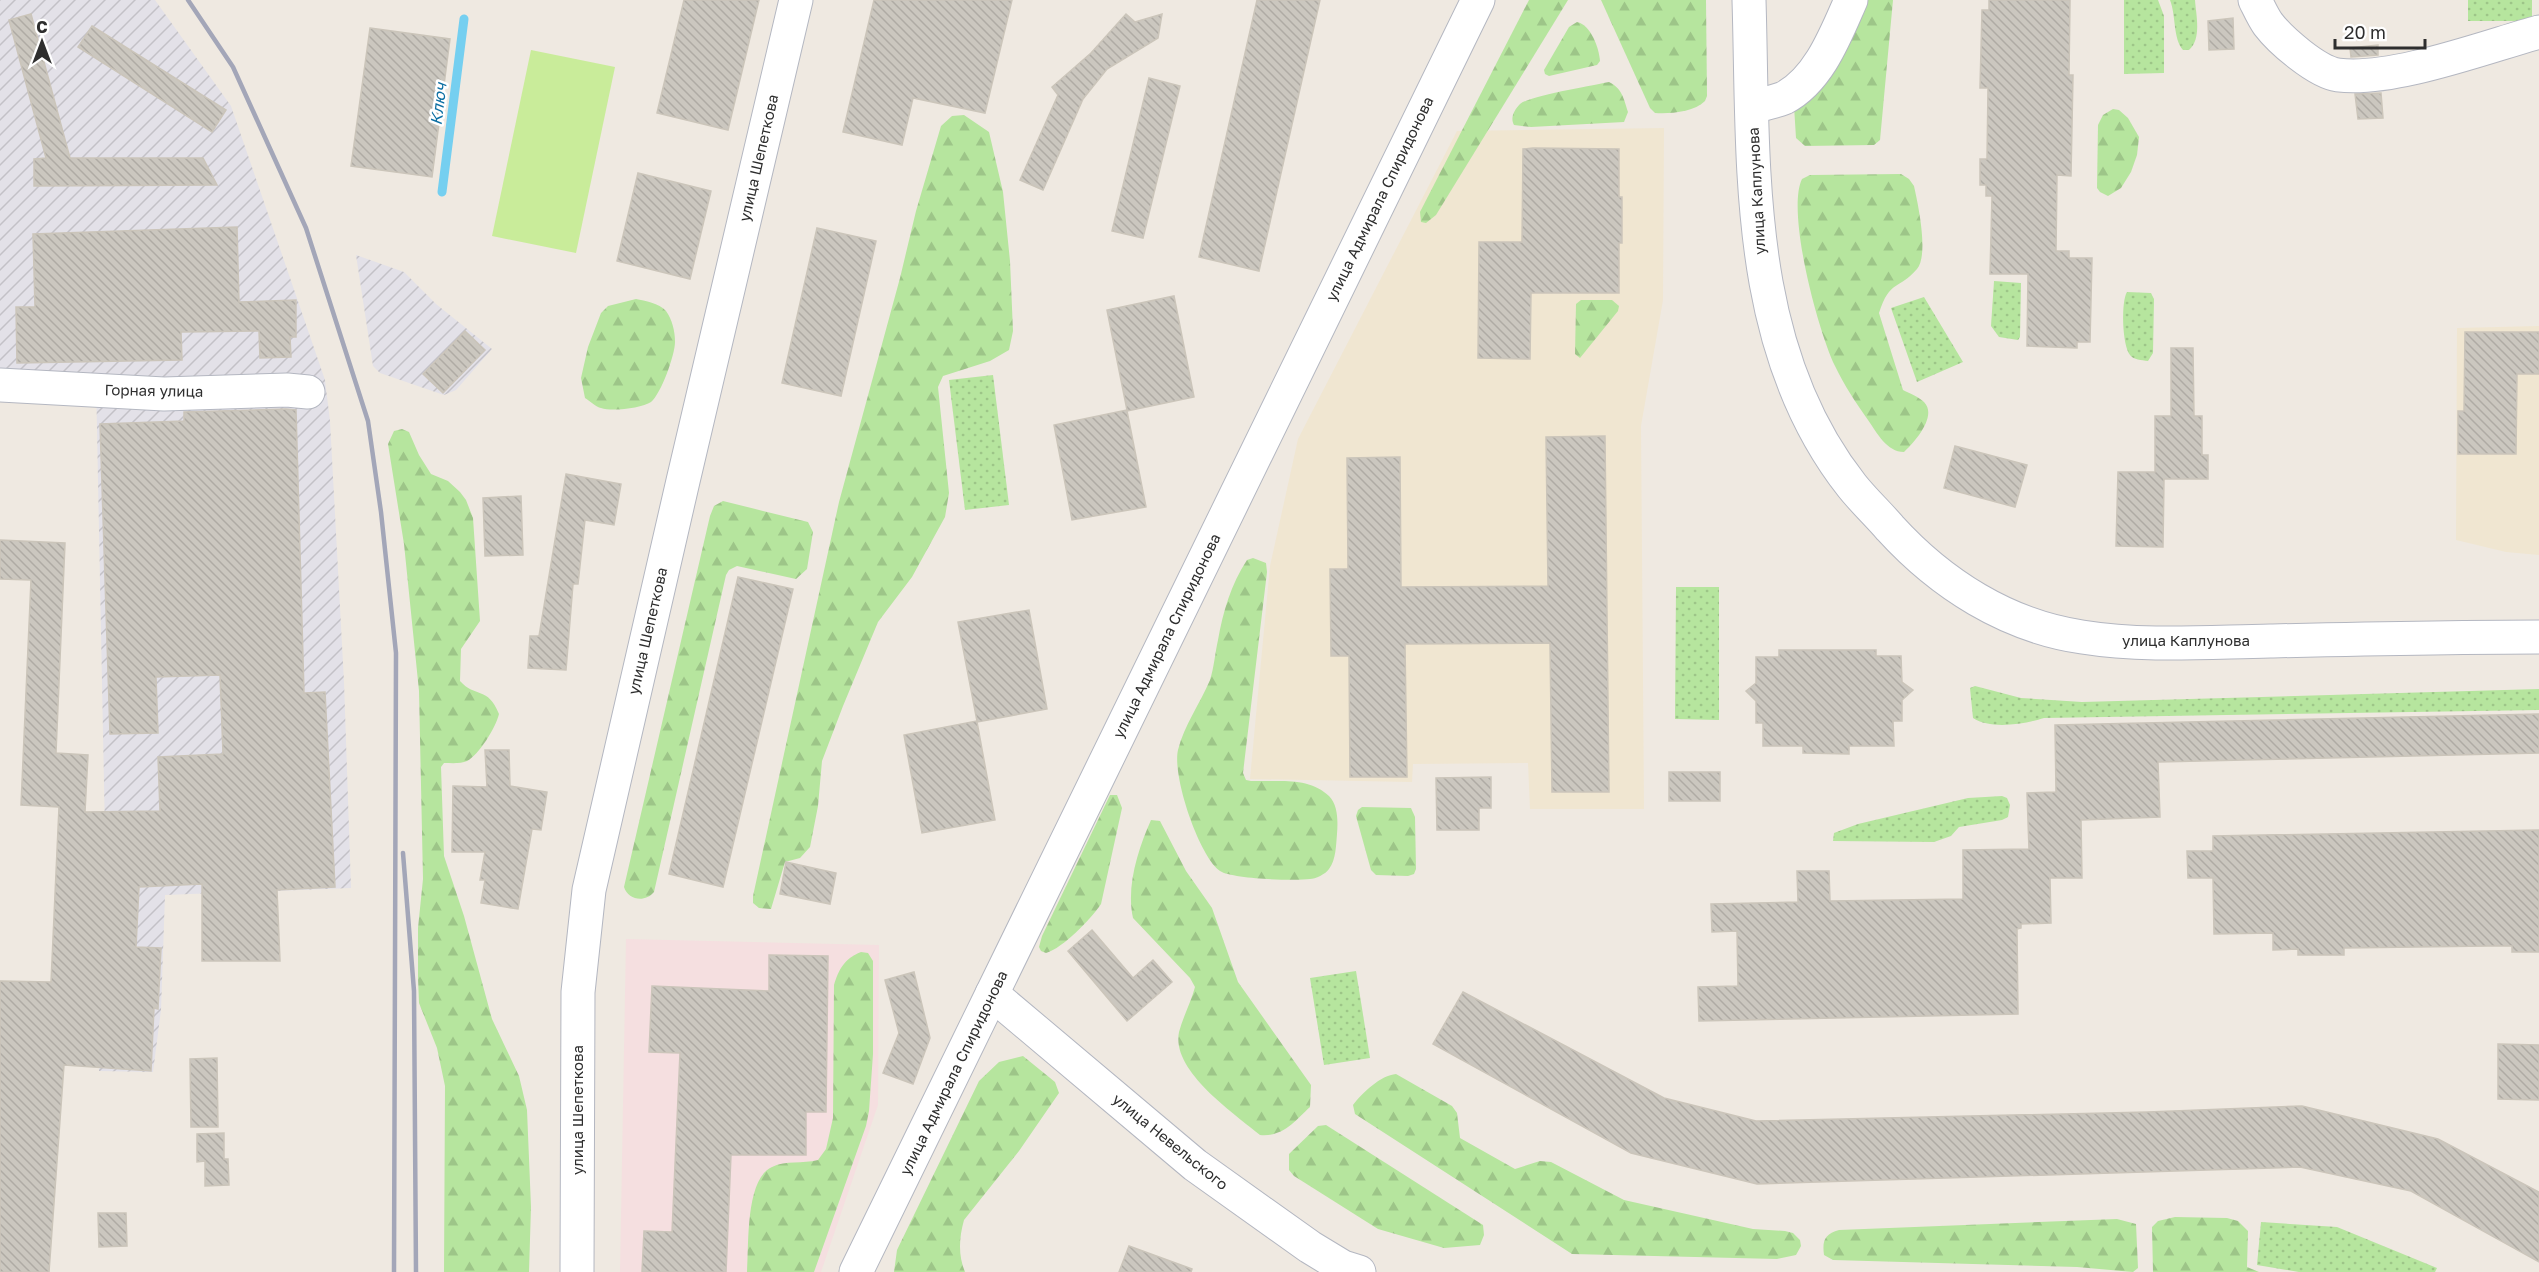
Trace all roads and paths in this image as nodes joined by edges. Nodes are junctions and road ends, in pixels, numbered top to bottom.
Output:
1 (796, 0) edge
2 (1478, 0) edge
3 (1749, 0) edge
4 (1851, 0) edge
5 (2255, 0) edge
6 (2539, 32) edge
7 (1752, 107) junction
8 (0, 385) edge
9 (308, 392) dead end
10 (2539, 637) edge
11 (992, 994) junction
12 (577, 1272) edge
13 (856, 1272) edge
14 (1359, 1272) edge

1 - 12 main road, улица Шепеткова
2 - 11 main road, улица Адмирала Спиридонова
3 - 7 main road, улица Каплунова
4 - 7 main road
5 - 6 main road
7 - 10 main road, улица Каплунова
8 - 9 main road, Горная улица
11 - 13 main road, улица Адмирала Спиридонова
11 - 14 main road, улица Невельского

